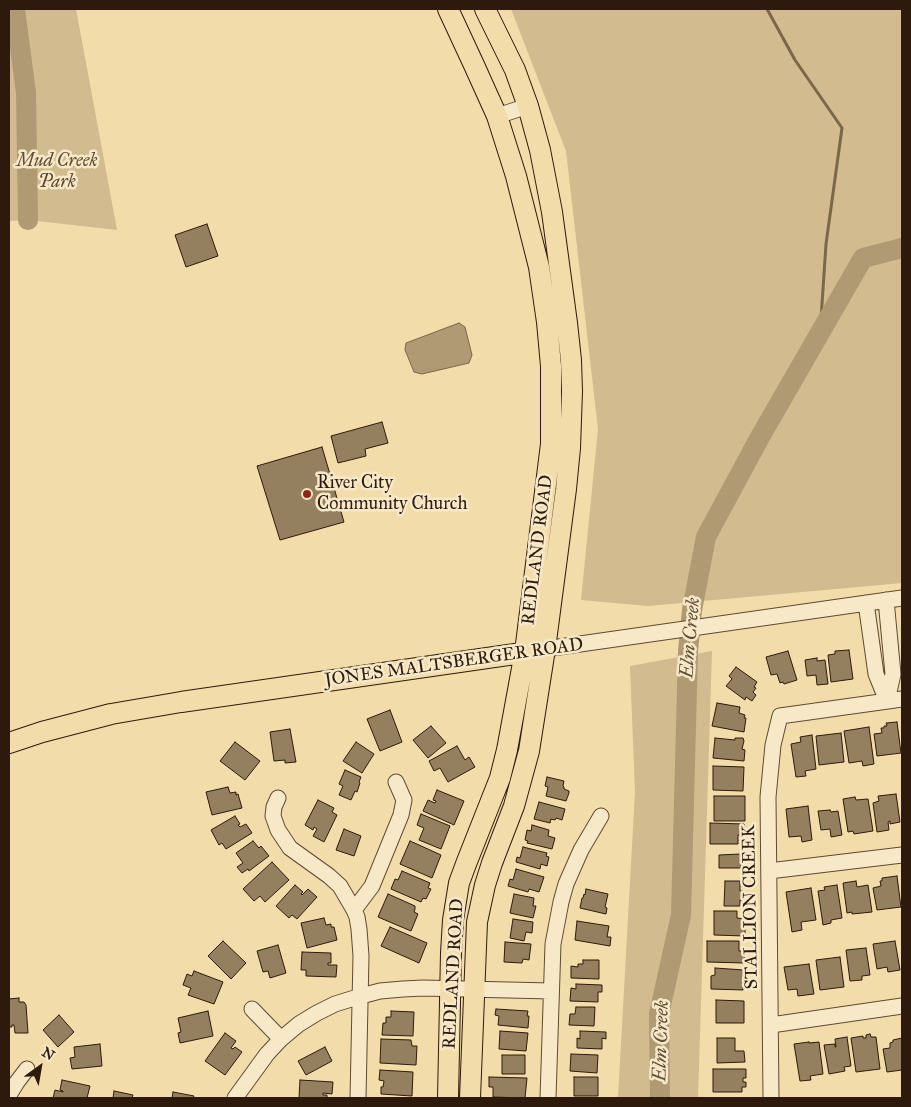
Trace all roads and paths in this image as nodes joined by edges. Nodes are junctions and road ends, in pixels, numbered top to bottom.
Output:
1 (448, 9) edge
2 (485, 9) edge
3 (528, 106) junction
4 (497, 116) junction
5 (902, 598) edge
6 (886, 600) junction
7 (866, 603) junction
8 (545, 649) junction
9 (525, 652) junction
10 (895, 700) edge
11 (9, 743) edge
12 (396, 782) dead end
13 (278, 798) dead end
14 (601, 816) dead end
15 (902, 854) edge
16 (769, 871) junction
17 (354, 910) junction
18 (453, 920) junction
19 (477, 922) junction
20 (451, 989) junction
21 (474, 989) junction
22 (551, 991) junction
23 (361, 996) junction
24 (902, 1006) edge
25 (252, 1009) dead end
26 (770, 1026) junction
27 (281, 1039) junction
28 (27, 1069) dead end
29 (9, 1096) edge
30 (235, 1098) edge
31 (358, 1098) edge
32 (448, 1098) edge
33 (470, 1098) edge
34 (548, 1098) edge
35 (771, 1098) edge

1 - 4 main road, REDLAND ROAD
2 - 3 main road, REDLAND ROAD
3 - 4 street
3 - 8 main road, REDLAND ROAD
4 - 9 main road, REDLAND ROAD
5 - 6 street, JONES MALTSBERGER ROAD
6 - 7 street, JONES MALTSBERGER ROAD
6 - 10 street
7 - 8 street, JONES MALTSBERGER ROAD
7 - 10 street
8 - 9 main road, JONES MALTSBERGER ROAD
8 - 19 main road, REDLAND ROAD
9 - 11 main road, JONES MALTSBERGER ROAD
9 - 18 main road, REDLAND ROAD
10 - 16 street, STALLION CREEK
12 - 17 street
13 - 17 street
14 - 22 street
15 - 16 street
16 - 26 street, STALLION CREEK
17 - 23 street
18 - 19 street
18 - 20 main road, REDLAND ROAD
19 - 21 main road, REDLAND ROAD
20 - 21 street
20 - 23 street
20 - 32 main road, REDLAND ROAD
21 - 22 street
21 - 33 main road, REDLAND ROAD
22 - 34 street
23 - 27 street
23 - 31 street
24 - 26 street
25 - 27 street
26 - 35 street, STALLION CREEK
27 - 30 street
28 - 29 street

